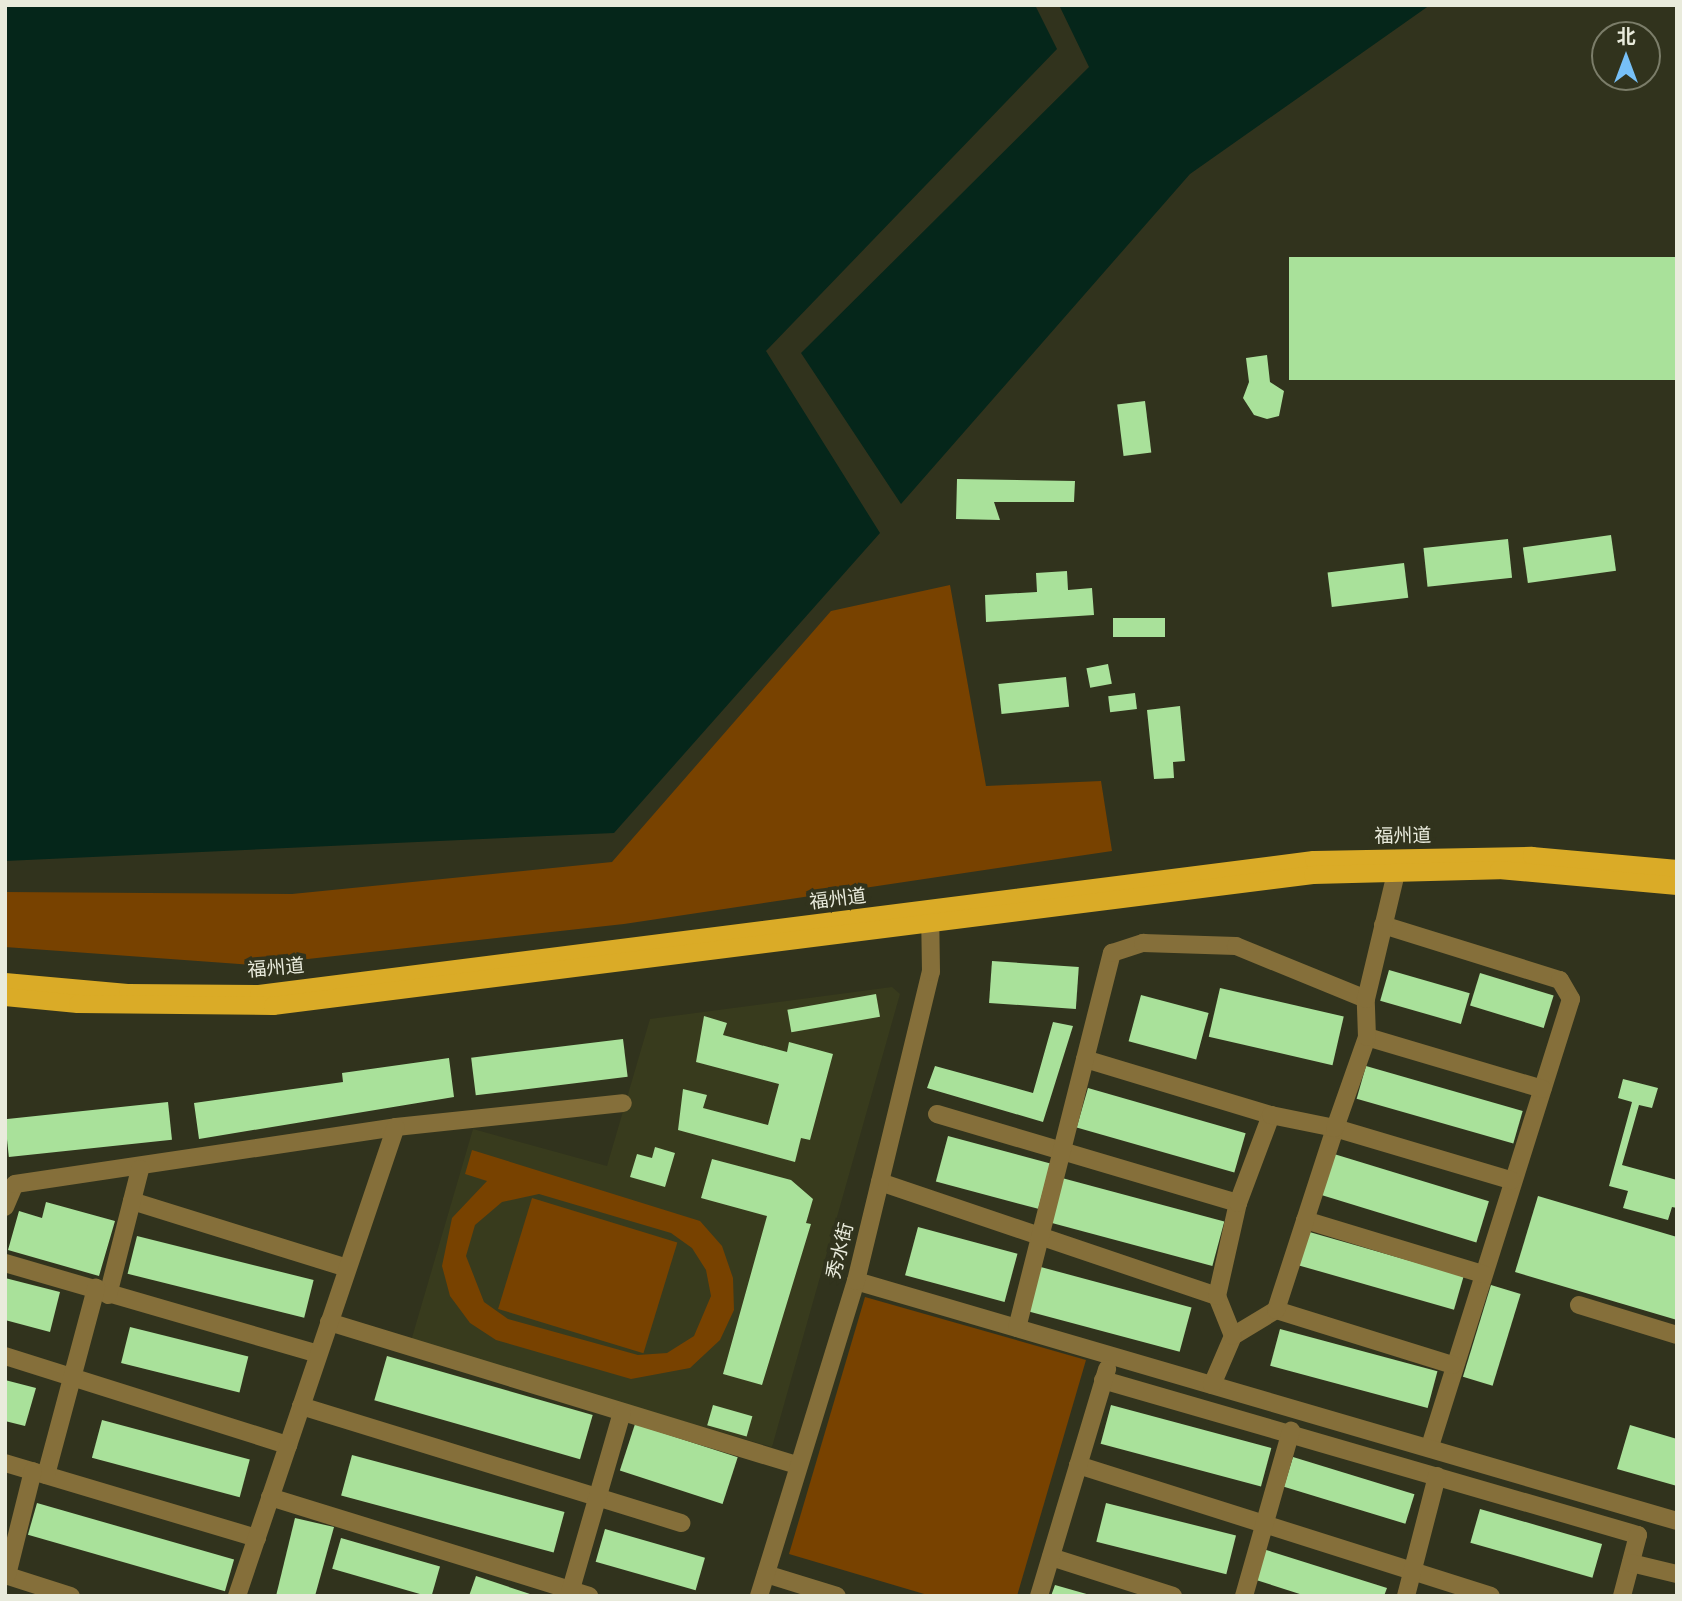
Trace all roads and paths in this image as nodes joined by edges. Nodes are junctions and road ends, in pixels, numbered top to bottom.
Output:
1 (1677, 869) edge
2 (1396, 873) junction
3 (1677, 886) edge
4 (932, 918) junction
5 (1383, 925) junction
6 (5, 982) edge
7 (5, 997) edge
8 (1366, 999) junction
9 (1367, 1037) junction
10 (1085, 1059) junction
11 (1542, 1090) junction
12 (623, 1103) dead end
13 (937, 1114) dead end
14 (1271, 1115) junction
15 (396, 1127) junction
16 (1335, 1128) junction
17 (1062, 1151) junction
18 (140, 1169) junction
19 (1511, 1180) junction
20 (880, 1182) junction
21 (132, 1201) junction
22 (1238, 1203) junction
23 (5, 1207) edge
24 (1305, 1220) junction
25 (1040, 1236) junction
26 (5, 1263) edge
27 (347, 1268) junction
28 (1483, 1274) junction
29 (856, 1281) junction
30 (102, 1292) junction
31 (1217, 1296) junction
32 (1579, 1305) dead end
33 (1276, 1310) junction
34 (329, 1322) junction
35 (1017, 1328) junction
36 (1677, 1335) edge
37 (1233, 1336) junction
38 (318, 1354) junction
39 (5, 1356) edge
40 (1111, 1356) junction
41 (1453, 1365) junction
42 (74, 1380) junction
43 (1103, 1380) junction
44 (1212, 1385) junction
45 (301, 1406) junction
46 (622, 1412) junction
47 (1291, 1431) junction
48 (288, 1445) junction
49 (1429, 1448) junction
50 (5, 1462) edge
51 (798, 1465) junction
52 (1078, 1465) junction
53 (39, 1473) junction
54 (1437, 1476) junction
55 (597, 1496) junction
56 (270, 1497) junction
57 (1677, 1521) edge
58 (681, 1523) dead end
59 (1264, 1523) junction
60 (257, 1538) junction
61 (1051, 1557) junction
62 (1632, 1563) junction
63 (1413, 1573) junction
64 (766, 1574) junction
65 (1677, 1574) edge
66 (6, 1575) edge
67 (570, 1593) edge
68 (71, 1596) edge
69 (237, 1596) edge
70 (589, 1596) edge
71 (759, 1596) edge
72 (837, 1596) edge
73 (1040, 1596) edge
74 (1173, 1596) edge
75 (1244, 1596) edge
76 (1406, 1596) edge
77 (1491, 1596) edge
78 (1622, 1596) edge

1 - 4 main road, 福州道
2 - 3 main road, 福州道
2 - 4 main road, 福州道
2 - 5 street
4 - 6 main road, 福州道
4 - 7 main road, 福州道
4 - 20 street, 秀水街
5 - 8 street
5 - 11 street
8 - 9 street
8 - 10 street
9 - 11 street
9 - 16 street
10 - 14 street
10 - 17 street
11 - 19 street
12 - 15 street
13 - 17 street
14 - 16 street
14 - 22 street
15 - 18 street
15 - 27 street
16 - 19 street
16 - 24 street
17 - 22 street
17 - 25 street
18 - 21 street
18 - 23 street
19 - 28 street
20 - 25 street
20 - 29 street, 秀水街
21 - 27 street
21 - 30 street
22 - 31 street
24 - 28 street
24 - 33 street
25 - 31 street
25 - 35 street
26 - 30 street
27 - 34 street
28 - 41 street
29 - 35 street
29 - 51 street, 秀水街
30 - 38 street
30 - 42 street
31 - 37 street
32 - 36 street
33 - 37 street
33 - 41 street
34 - 38 street
34 - 46 street
35 - 40 street
37 - 44 street
38 - 45 street
39 - 42 street
40 - 43 street
40 - 44 street
41 - 49 street
42 - 48 street
42 - 53 street
43 - 47 street
43 - 52 street
44 - 49 street
45 - 48 street
45 - 55 street
46 - 51 street
46 - 55 street
47 - 54 street
47 - 59 street
48 - 56 street
49 - 57 street
50 - 53 street
51 - 64 street, 秀水街
52 - 59 street
52 - 61 street
53 - 60 street
53 - 66 street
54 - 62 street
54 - 63 street
55 - 58 street
55 - 67 street
56 - 60 street
56 - 67 street
59 - 63 street
59 - 75 street
60 - 69 street
61 - 73 street
61 - 74 street
62 - 65 street
62 - 78 street
63 - 76 street
63 - 77 street
64 - 71 street, 秀水街
64 - 72 street
66 - 68 street
67 - 70 street

